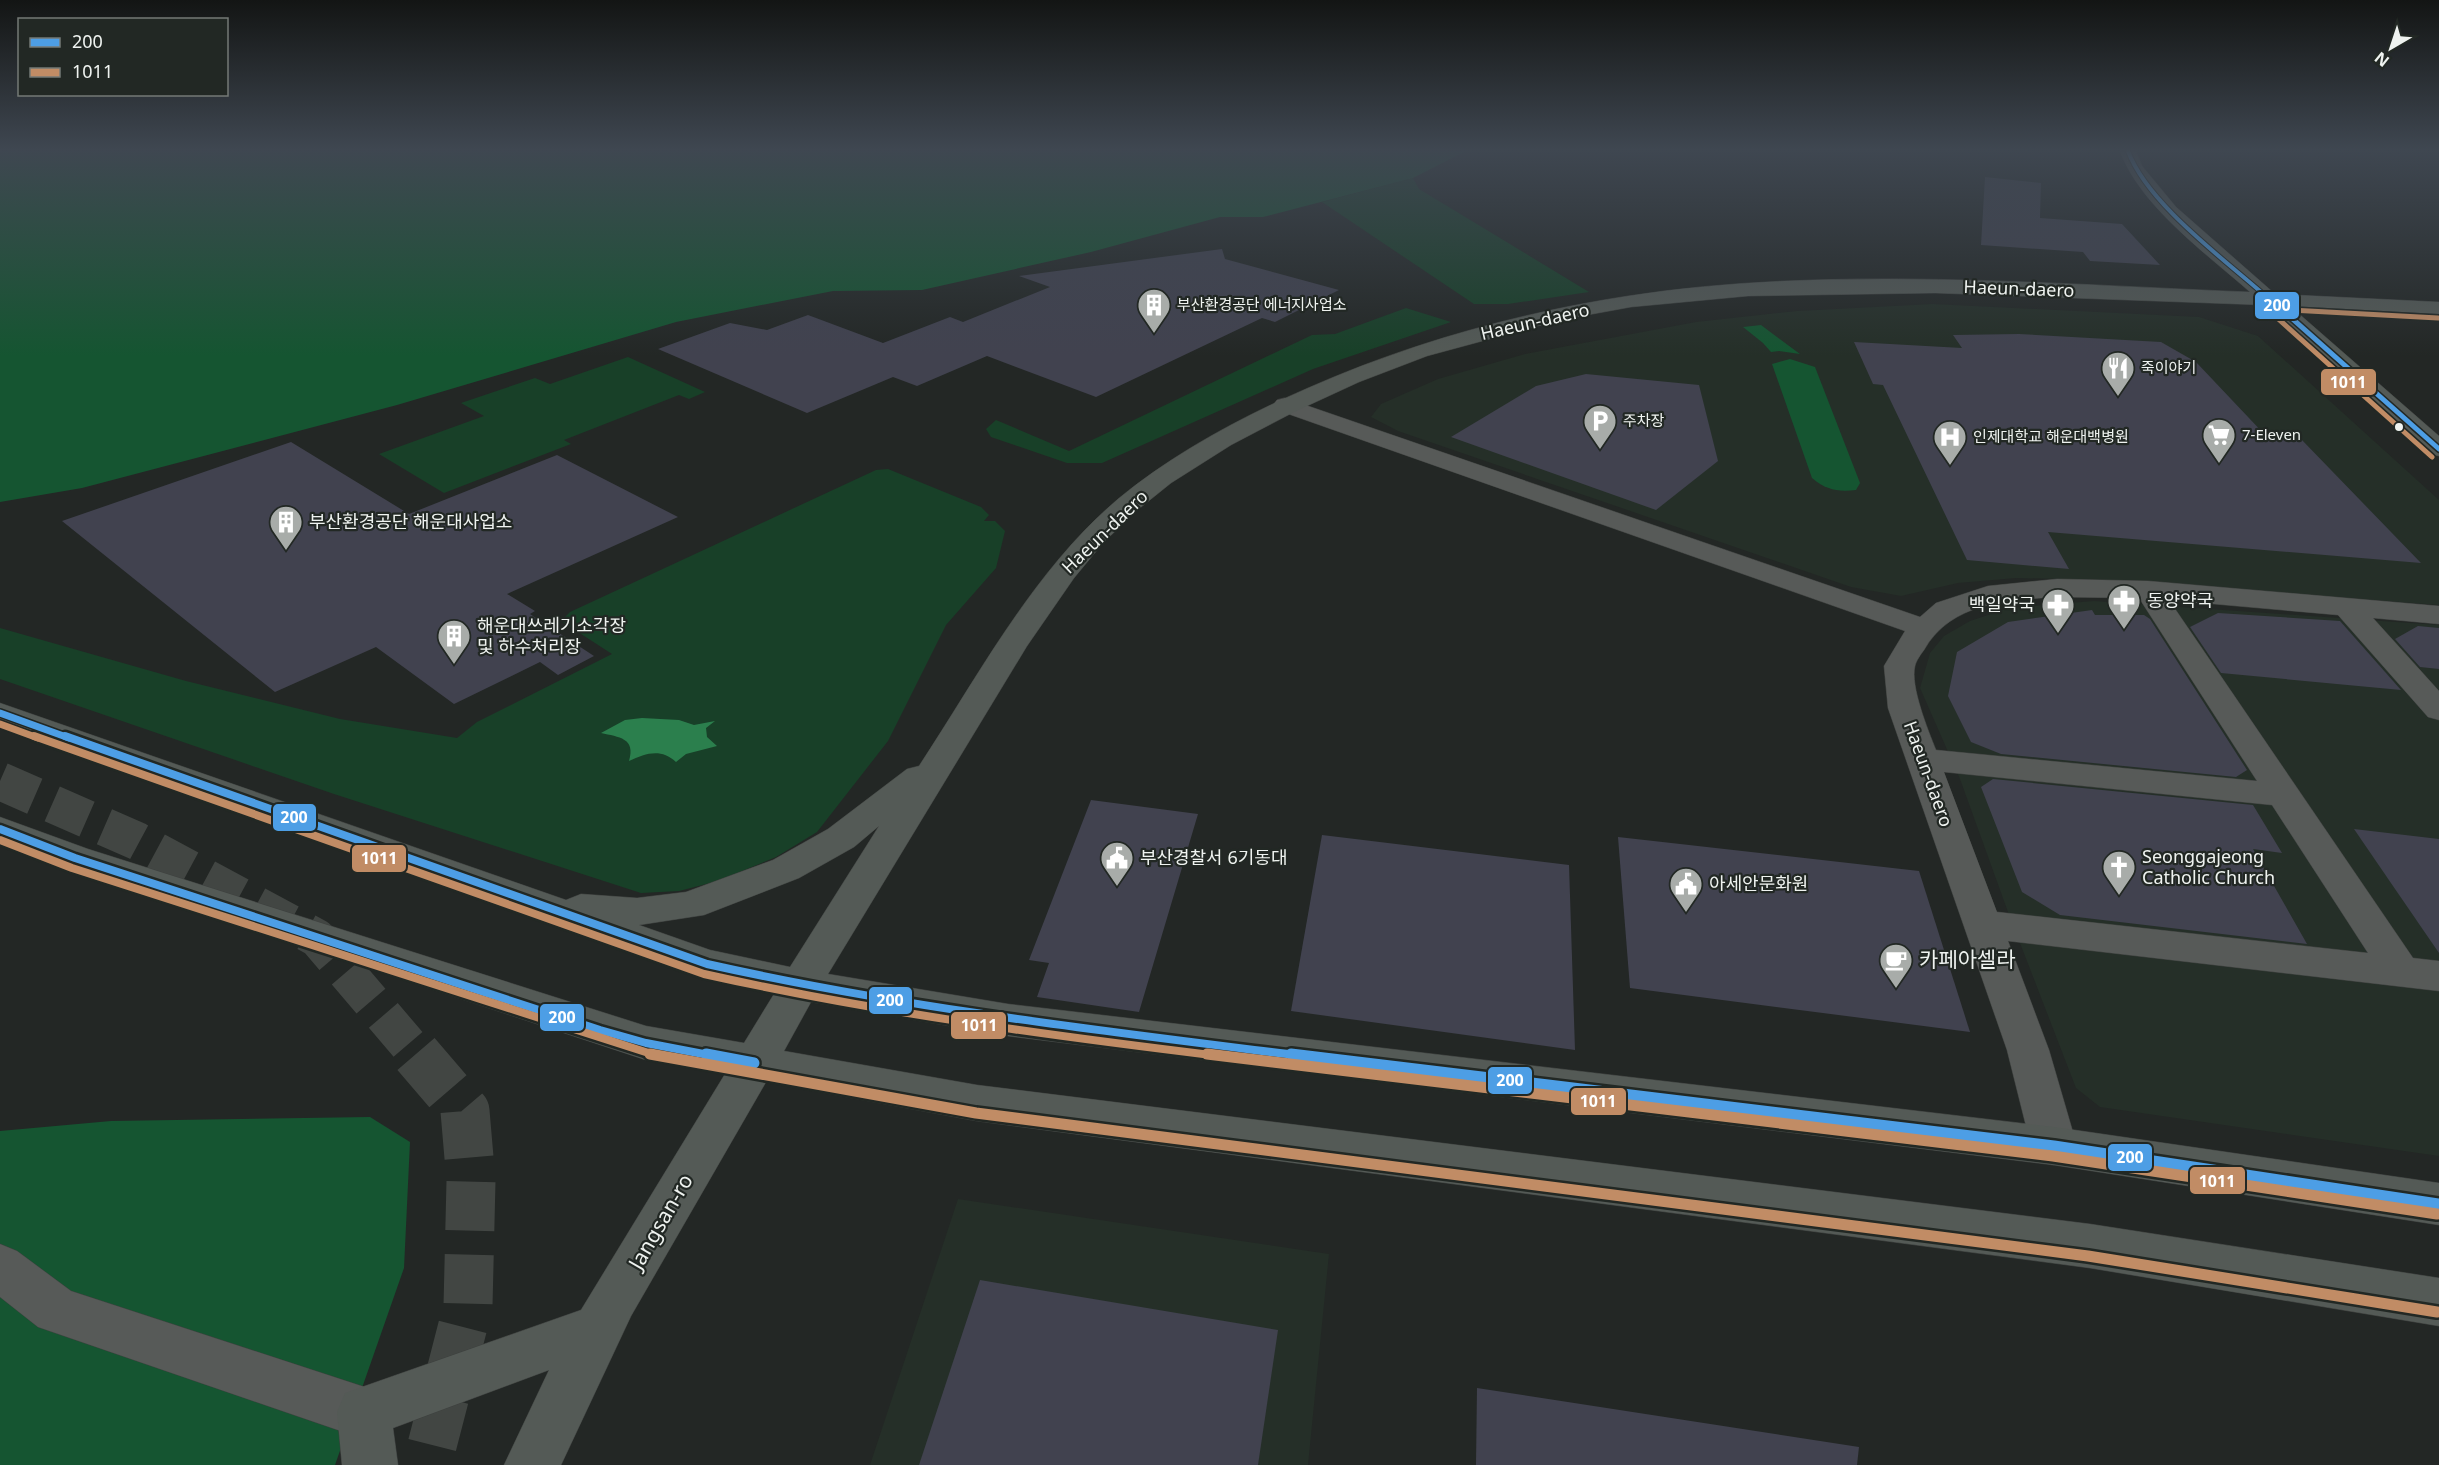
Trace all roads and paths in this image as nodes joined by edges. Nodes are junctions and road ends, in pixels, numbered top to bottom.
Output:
1 (2180, 219) edge
2 (2272, 299) junction
3 (2439, 308) edge
4 (1285, 405) junction
5 (2439, 449) edge
6 (2148, 590) junction
7 (2347, 607) junction
8 (2439, 615) edge
9 (1924, 628) junction
10 (2439, 710) edge
11 (0, 713) edge
12 (1923, 759) junction
13 (939, 761) junction
14 (2284, 795) junction
15 (0, 829) edge
16 (538, 905) junction
17 (1982, 924) junction
18 (2401, 972) junction
19 (2439, 976) edge
20 (800, 985) junction
21 (754, 1063) junction
22 (2054, 1146) junction
23 (2439, 1204) edge
24 (0, 1267) edge
25 (2439, 1302) edge
26 (598, 1328) junction
27 (364, 1412) junction
28 (370, 1465) edge
29 (532, 1465) edge

1 - 2 main road
2 - 3 main road, Haeun-daero
2 - 4 main road, Haeun-daero
2 - 5 main road
4 - 9 street
4 - 13 main road, Haeun-daero
6 - 7 street, Haeun-daero
6 - 9 street, Haeun-daero
6 - 14 street
7 - 8 street, Haeun-daero
7 - 10 street
9 - 12 street, Haeun-daero
11 - 16 main road
12 - 14 street
12 - 17 street, Haeun-daero
13 - 16 main road
13 - 20 main road, Haeun-daero
14 - 18 street
15 - 21 main road
16 - 20 main road
17 - 18 street
17 - 22 street, Haeun-daero
18 - 19 street
20 - 21 main road, Jangsan-ro
20 - 22 main road
21 - 25 main road
21 - 26 main road, Jangsan-ro
22 - 23 main road
24 - 27 street
26 - 27 main road
26 - 29 main road, Jangsan-ro
27 - 28 main road

